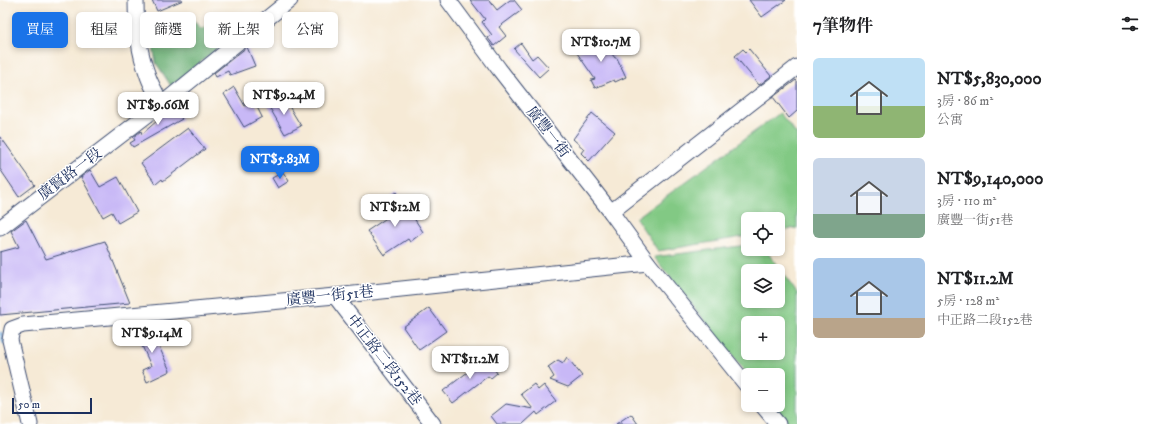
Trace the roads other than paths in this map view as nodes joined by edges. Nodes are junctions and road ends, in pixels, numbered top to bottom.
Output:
1 (136, 0) edge
2 (290, 0) edge
3 (448, 0) edge
4 (797, 67) edge
5 (161, 104) junction
6 (611, 212) junction
7 (0, 228) edge
8 (648, 263) junction
9 (335, 296) junction
10 (741, 378) edge
11 (768, 412) edge
12 (30, 424) edge
13 (433, 424) edge
14 (778, 424) edge

1 - 5 street
2 - 5 street, 廣賢路一段
3 - 6 street, 廣豐一街
4 - 6 street
5 - 7 street, 廣賢路一段
6 - 8 street, 廣豐一街
8 - 9 street, 廣豐一街51巷
8 - 10 street, 廣豐一街
9 - 12 street, 廣豐一街51巷
9 - 13 street, 中正路二段152巷
11 - 14 street

